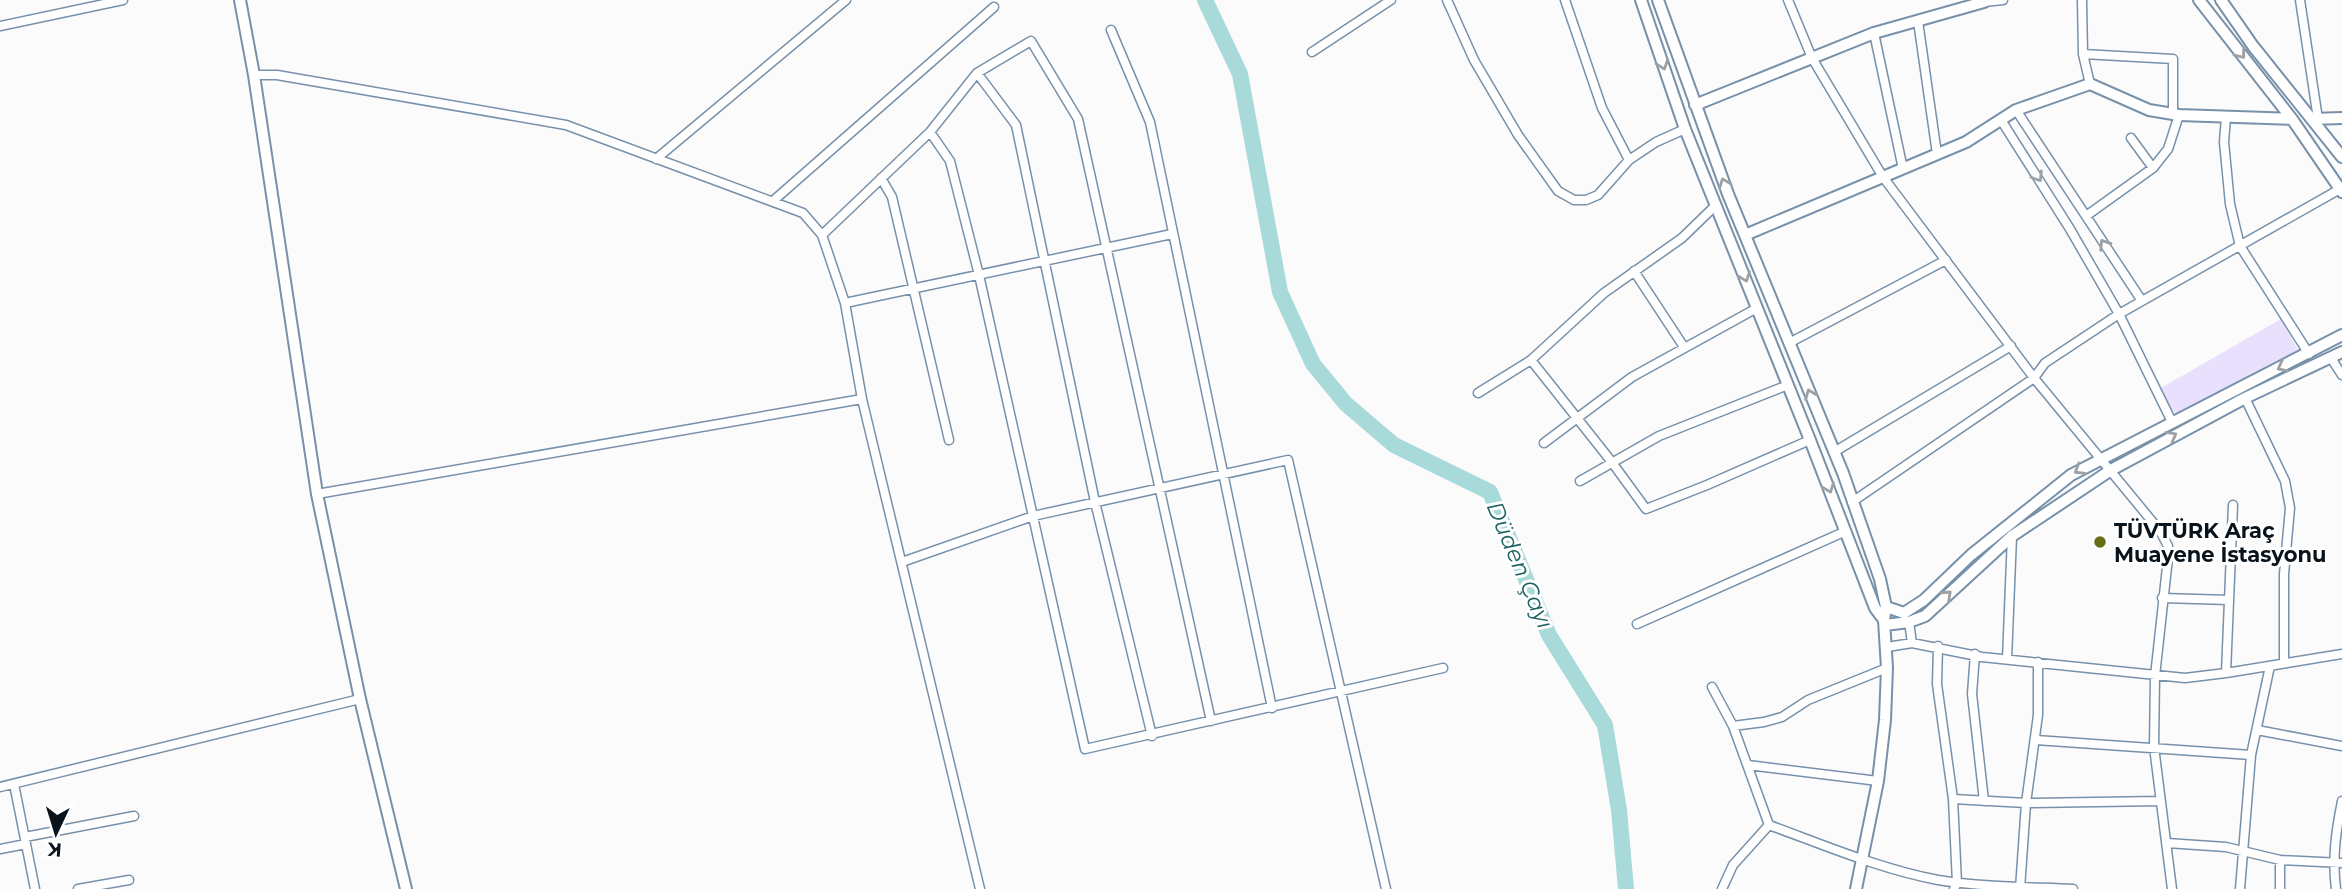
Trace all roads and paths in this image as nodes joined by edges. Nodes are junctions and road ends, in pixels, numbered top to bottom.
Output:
1 (123, 0) edge
2 (240, 0) edge
3 (846, 0) edge
4 (1391, 0) edge
5 (1447, 0) edge
6 (1565, 0) edge
7 (1641, 0) edge
8 (1658, 0) edge
9 (1788, 0) edge
10 (2003, 0) edge
11 (2082, 0) edge
12 (2199, 0) edge
13 (2221, 0) edge
14 (2300, 0) edge
15 (1983, 1) edge
16 (994, 8) dead end
17 (1918, 21) junction
18 (0, 26) edge
19 (1111, 30) dead end
20 (1874, 33) junction
21 (1312, 52) dead end
22 (2083, 54) junction
23 (1812, 58) junction
24 (977, 74) junction
25 (254, 75) junction
26 (2090, 84) junction
27 (1695, 105) junction
28 (2016, 110) junction
29 (2176, 115) junction
30 (2226, 117) junction
31 (2342, 118) edge
32 (2292, 119) junction
33 (2315, 119) junction
34 (2001, 120) junction
35 (1685, 129) junction
36 (930, 132) junction
37 (2131, 138) dead end
38 (1937, 154) junction
39 (2342, 158) edge
40 (656, 159) junction
41 (1629, 160) junction
42 (2153, 168) junction
43 (1903, 169) junction
44 (1883, 177) junction
45 (881, 178) junction
46 (2341, 191) edge
47 (773, 201) junction
48 (1716, 205) junction
49 (2086, 216) junction
50 (1172, 234) junction
51 (822, 235) junction
52 (1745, 235) junction
53 (2240, 246) junction
54 (1107, 248) junction
55 (1946, 260) junction
56 (1043, 261) junction
57 (1634, 271) junction
58 (979, 275) junction
59 (913, 289) junction
60 (1772, 301) junction
61 (2142, 301) junction
62 (845, 303) junction
63 (1757, 308) junction
64 (2119, 314) junction
65 (2342, 335) edge
66 (1789, 343) junction
67 (2011, 346) junction
68 (1684, 347) junction
69 (2342, 352) edge
70 (2309, 354) junction
71 (2331, 358) junction
72 (1531, 360) junction
73 (2342, 374) edge
74 (2034, 378) junction
75 (1788, 385) junction
76 (1478, 393) dead end
77 (2245, 398) junction
78 (862, 399) junction
79 (1577, 418) junction
80 (2172, 422) junction
81 (949, 440) dead end
82 (1810, 440) junction
83 (1544, 443) dead end
84 (1834, 452) junction
85 (2101, 457) junction
86 (1611, 461) junction
87 (2111, 470) junction
88 (1223, 474) junction
89 (1580, 481) dead end
90 (1160, 488) junction
91 (317, 494) junction
92 (2043, 496) junction
93 (1095, 502) junction
94 (1852, 502) junction
95 (2233, 505) dead end
96 (2055, 506) junction
97 (1033, 516) junction
98 (1846, 531) junction
99 (2012, 536) junction
100 (902, 562) junction
101 (2162, 598) junction
102 (2229, 600) junction
103 (1886, 607) junction
104 (1906, 617) junction
105 (1886, 623) junction
106 (1637, 624) dead end
107 (1912, 643) junction
108 (1938, 646) junction
109 (1887, 647) junction
110 (1975, 654) junction
111 (2342, 654) edge
112 (2007, 659) junction
113 (2038, 662) junction
114 (2284, 663) junction
115 (2270, 666) junction
116 (1443, 668) dead end
117 (1888, 668) junction
118 (2226, 673) junction
119 (2155, 676) junction
120 (1712, 687) dead end
121 (1340, 692) junction
122 (360, 699) junction
123 (1272, 708) junction
124 (1211, 721) junction
125 (1733, 726) junction
126 (2257, 730) junction
127 (1152, 736) junction
128 (2036, 740) junction
129 (2342, 746) edge
130 (2154, 747) junction
131 (2252, 755) junction
132 (1748, 765) junction
133 (1878, 781) junction
134 (14, 784) junction
135 (0, 788) edge
136 (1953, 799) junction
137 (2342, 800) edge
138 (1984, 801) junction
139 (2159, 801) junction
140 (2026, 803) junction
141 (134, 816) dead end
142 (1769, 825) junction
143 (25, 841) junction
144 (2167, 843) junction
145 (0, 849) edge
146 (2243, 851) junction
147 (1863, 859) junction
148 (2280, 860) junction
149 (2337, 862) edge
150 (128, 880) dead end
151 (1956, 886) edge
152 (2020, 888) edge
153 (35, 889) edge
154 (78, 889) edge
155 (406, 889) edge
156 (980, 889) edge
157 (1386, 889) edge
158 (1722, 889) edge
159 (1856, 889) edge
160 (2073, 889) edge
161 (2172, 889) edge
162 (2240, 889) edge
163 (2280, 889) edge
164 (2336, 889) edge

1 - 18 street
2 - 25 main road
3 - 40 street
4 - 21 street
5 - 41 street
6 - 41 street
7 -> 35 main road
8 - 27 main road
9 - 23 street
10 - 15 street
11 - 22 street
12 -> 32 main road
13 - 33 main road
14 - 33 street
15 - 17 main road
16 - 47 street
17 - 20 main road
17 - 38 street
19 - 50 street
20 - 23 main road
20 - 43 street
22 - 26 street
22 - 29 street
23 - 27 main road
23 - 44 street
24 - 36 street
24 - 54 street
24 - 56 street
25 - 40 street
25 - 91 main road
26 - 28 main road
26 - 29 main road
52 -> 27 main road
28 - 34 main road
28 - 49 street
29 - 30 main road
29 - 42 street
30 - 32 main road
30 - 53 street
31 - 33 main road
32 - 46 main road
33 - 39 main road
34 - 38 main road
34 -> 64 street
35 - 41 street
35 - 48 main road
36 - 45 street
36 - 58 street
37 - 42 street
38 - 43 main road
40 - 47 street
42 - 49 street
43 - 44 main road
44 - 52 main road
44 - 55 street
45 - 51 street
45 - 59 street
46 - 53 street
47 - 51 street
48 - 57 street
48 -> 63 main road
61 -> 49 street
50 - 54 street
50 - 88 street
51 - 62 street
52 - 60 main road
53 - 61 street
53 - 70 street
54 - 56 street
54 - 90 street
55 - 66 street
55 - 67 street
56 - 58 street
56 - 93 street
57 - 68 street
57 - 72 street
58 - 59 street
58 - 97 street
59 - 62 street
59 - 81 street
60 - 63 main road
60 - 66 main road
61 - 64 street
62 - 78 street
63 - 68 street
63 - 75 main road
64 - 74 street
64 - 80 street
65 - 70 main road
84 -> 66 main road
67 - 74 street
67 - 84 street
68 - 79 street
69 - 71 main road
70 -> 80 main road
71 - 73 street
71 - 77 main road
72 - 76 street
72 - 79 street
74 - 85 street
74 - 94 street
75 - 82 main road
75 - 86 street
87 -> 77 main road
77 - 114 street
78 - 91 street
78 - 100 street
79 - 83 street
79 - 86 street
80 - 85 main road
82 - 86 street
82 -> 98 main road
84 - 94 main road
85 - 87 street
85 -> 92 main road
86 - 89 street
87 - 96 main road
87 - 101 street
88 - 90 street
88 - 121 street
88 - 123 street
90 - 93 street
90 - 124 street
91 - 122 main road
92 - 96 street
92 - 104 main road
93 - 97 street
93 - 127 street
94 - 103 main road
95 - 102 street
96 - 99 main road
97 - 100 street
97 - 127 street
98 - 105 main road
98 - 106 street
104 -> 99 main road
99 - 112 street
100 - 156 street
101 - 102 street
101 - 119 street
102 - 118 street
103 - 104 main road
103 - 105 main road
104 - 105 main road
104 - 107 street
105 - 109 main road
107 - 108 street
107 - 109 street
108 - 110 street
108 - 136 street
109 - 117 main road
110 - 112 street
110 - 138 street
111 - 114 street
112 - 113 street
113 - 119 street
113 - 128 street
114 - 115 street
115 - 118 street
115 - 126 street
116 - 121 street
117 - 125 street
117 - 133 main road
118 - 119 street
119 - 130 street
120 - 125 street
121 - 123 street
121 - 157 street
122 - 134 street
122 - 155 main road
123 - 124 street
124 - 127 street
125 - 132 street
126 - 129 street
126 - 131 street
128 - 130 street
128 - 140 street
130 - 131 street
130 - 139 street
131 - 146 street
132 - 133 street
132 - 142 street
133 - 147 main road
134 - 135 street
134 - 143 street
136 - 138 street
136 - 151 street
137 - 149 street
138 - 140 street
139 - 140 street
139 - 144 street
140 - 152 street
141 - 143 street
142 - 147 street
142 - 158 street
143 - 145 street
143 - 153 street
144 - 146 street
144 - 161 street
146 - 148 street
146 - 162 street
147 - 151 street
147 - 159 main road
148 - 149 street
148 - 163 street
149 - 164 street
150 - 154 street
151 - 152 street
152 - 160 street

